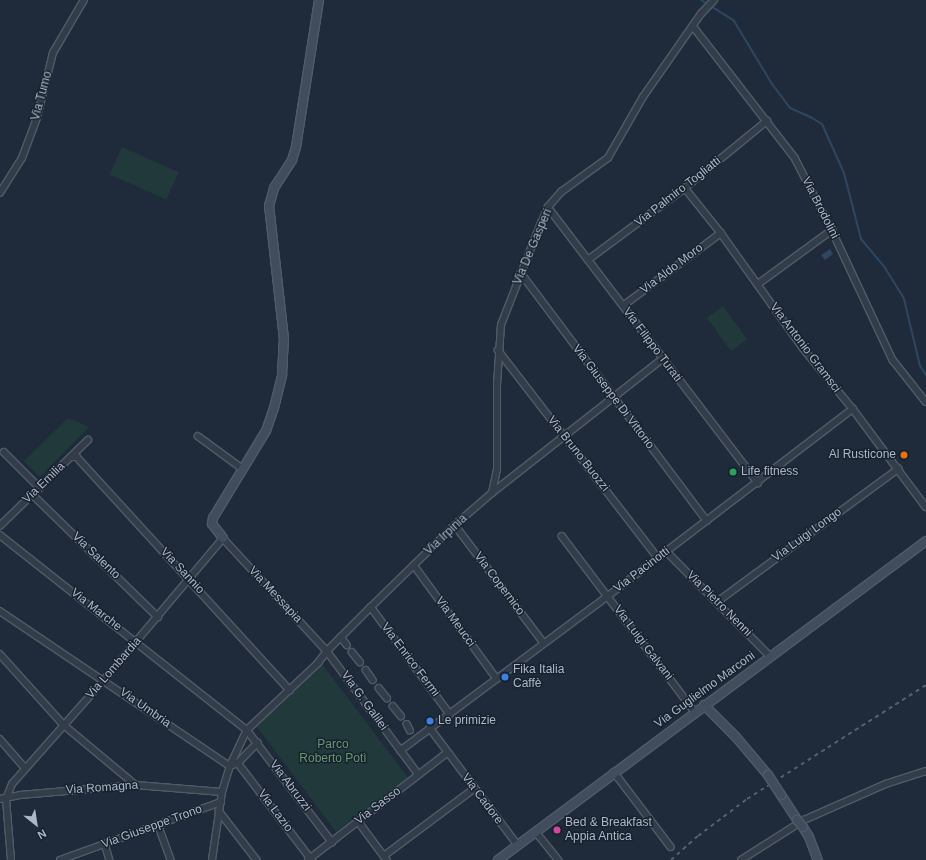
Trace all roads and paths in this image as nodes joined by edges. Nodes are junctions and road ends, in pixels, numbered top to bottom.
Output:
1 (84, 0) edge
2 (319, 0) edge
3 (714, 0) edge
4 (693, 26) junction
5 (767, 121) junction
6 (685, 188) junction
7 (0, 193) edge
8 (548, 208) junction
9 (832, 230) junction
10 (721, 233) junction
11 (588, 260) junction
12 (521, 273) junction
13 (758, 284) junction
14 (623, 306) junction
15 (498, 350) junction
16 (662, 359) junction
17 (613, 398) junction
18 (926, 402) edge
19 (853, 409) junction
20 (198, 436) dead end
21 (564, 436) junction
22 (88, 440) dead end
23 (4, 452) dead end
24 (71, 457) junction
25 (898, 469) junction
26 (243, 470) junction
27 (758, 483) junction
28 (40, 488) junction
29 (492, 493) junction
30 (33, 495) junction
31 (926, 507) edge
32 (707, 521) junction
33 (455, 525) junction
34 (0, 526) edge
35 (0, 534) edge
36 (562, 536) dead end
37 (223, 538) junction
38 (926, 541) edge
39 (667, 552) junction
40 (658, 558) junction
41 (414, 565) junction
42 (190, 580) junction
43 (608, 596) junction
44 (717, 602) junction
45 (371, 606) junction
46 (0, 611) edge
47 (158, 617) junction
48 (341, 637) junction
49 (136, 642) junction
50 (544, 643) junction
51 (347, 645) dead end
52 (327, 651) junction
53 (352, 652) dead end
54 (0, 654) edge
55 (771, 656) junction
56 (360, 662) dead end
57 (366, 670) dead end
58 (497, 679) junction
59 (104, 680) junction
60 (373, 680) dead end
61 (379, 688) dead end
62 (290, 690) junction
63 (387, 698) dead end
64 (704, 705) junction
65 (393, 706) dead end
66 (695, 712) junction
67 (450, 714) junction
68 (400, 716) dead end
69 (64, 725) junction
70 (430, 728) junction
71 (247, 730) junction
72 (0, 739) edge
73 (257, 743) junction
74 (400, 751) junction
75 (447, 753) junction
76 (238, 762) junction
77 (230, 766) junction
78 (25, 768) junction
79 (926, 771) edge
80 (614, 772) junction
81 (419, 775) junction
82 (136, 785) junction
83 (474, 789) junction
84 (222, 792) junction
85 (6, 798) junction
86 (0, 799) edge
87 (221, 802) junction
88 (219, 811) junction
89 (358, 821) junction
90 (158, 824) junction
91 (536, 832) junction
92 (332, 842) junction
93 (104, 844) junction
94 (518, 845) junction
95 (671, 847) dead end
96 (386, 858) edge
97 (310, 859) edge
98 (11, 860) edge
99 (60, 860) edge
100 (110, 860) edge
101 (171, 860) edge
102 (212, 860) edge
103 (257, 860) edge
104 (499, 860) edge
105 (559, 860) edge
106 (741, 860) edge
107 (818, 860) edge

1 - 7 street, Via Tumo
2 - 26 street
3 - 4 street, Via De Gasperi
4 - 5 street, Via Brodolini
4 - 8 street, Via De Gasperi
5 - 6 street, Via Palmiro Togliatti
5 - 9 street, Via Brodolini
6 - 10 street, Via Antonio Gramsci
6 - 11 street, Via Palmiro Togliatti
8 - 11 street, Via Filippo Turati
8 - 12 street, Via De Gasperi
9 - 13 street
9 - 18 street, Via Brodolini
10 - 13 street, Via Antonio Gramsci
10 - 14 street, Via Aldo Moro
11 - 14 street, Via Filippo Turati
12 - 15 street, Via De Gasperi
12 - 17 street, Via Giuseppe Di Vittorio
13 - 19 street, Via Antonio Gramsci
14 - 16 street, Via Filippo Turati
15 - 21 street, Via Bruno Buozzi
15 - 29 street, Via De Gasperi
16 - 17 street, Via Irpinia
16 - 27 street, Via Filippo Turati
17 - 21 street, Via Irpinia
17 - 32 street, Via Giuseppe Di Vittorio
19 - 25 street, Via Antonio Gramsci
19 - 27 street, Via Pacinotti
20 - 26 street
21 - 29 street, Via Irpinia
21 - 40 street, Via Bruno Buozzi
22 - 24 street, Via Emilia
23 - 28 street
24 - 28 street, Via Emilia
24 - 42 street, Via Sannio
25 - 31 street, Via Antonio Gramsci
25 - 44 street, Via Luigi Longo
26 - 37 street
27 - 32 street, Via Pacinotti
28 - 30 street, Via Emilia
29 - 33 street, Via Irpinia
30 - 34 street, Via Emilia
30 - 47 street, Via Salento
32 - 39 street, Via Pacinotti
33 - 41 street, Via Irpinia
33 - 50 street, Via Copernico
35 - 49 street, Via Marche
36 - 43 street, Via Luigi Galvani
37 - 42 street, Via Lombardia
37 - 52 street, Via Messapia
38 - 55 street, Via Guglielmo Marconi
39 - 40 street, Via Pacinotti
39 - 44 street, Via Pietro Nenni
40 - 43 street, Via Pacinotti
41 - 45 street, Via Irpinia
41 - 58 street, Via Meucci
42 - 47 street, Via Lombardia
42 - 62 street, Via Sannio
43 - 50 street, Via Pacinotti
43 - 66 street, Via Luigi Galvani
44 - 55 street, Via Pietro Nenni
45 - 48 street, Via Irpinia
45 - 67 street, Via Enrico Fermi
46 - 59 street, Via Umbria
47 - 49 street, Via Lombardia
48 - 51 street
48 - 52 street, Via Irpinia
49 - 59 street, Via Lombardia
49 - 71 street, Via Marche
50 - 58 street, Via Pacinotti
52 - 62 street, Via Irpinia
52 - 74 street, Via G. Galilei
53 - 56 street
54 - 69 street
55 - 64 street, Via Guglielmo Marconi
57 - 60 street
58 - 67 street, Via Pacinotti
59 - 69 street, Via Lombardia
59 - 77 street, Via Umbria
61 - 63 street
62 - 71 street, Via Irpinia
64 - 66 street, Via Guglielmo Marconi
64 - 107 street, bridge
65 - 68 street
66 - 80 street, Via Guglielmo Marconi
67 - 70 street, Via Pacinotti
69 - 78 street, Via Lombardia
69 - 82 street
70 - 74 street, Via Pacinotti
70 - 75 street, Via Cadore
71 - 73 street, Via Abruzzi
71 - 77 street
72 - 78 street
73 - 76 street
73 - 92 street, Via Abruzzi
74 - 81 street, Via G. Galilei
75 - 81 street, Via Sasso
75 - 83 street, Via Cadore
76 - 77 street
76 - 97 street, Via Lazio
77 - 84 street
78 - 85 street, Via Lombardia
79 - 106 street
80 - 91 street, Via Guglielmo Marconi
80 - 95 street
81 - 89 street, Via Sasso
82 - 84 street, Via Romagna
82 - 85 street, Via Romagna
83 - 94 street, Via Cadore
83 - 96 street
84 - 87 street
85 - 86 street, Via Romagna
85 - 98 street
87 - 88 street
87 - 90 street, Via Giuseppe Trono
88 - 102 street
88 - 103 street
89 - 92 street, Via Sasso
89 - 96 street
90 - 93 street, Via Giuseppe Trono
90 - 101 street
91 - 94 street, Via Guglielmo Marconi
91 - 105 street
92 - 97 street, Via Sasso
93 - 99 street, Via Giuseppe Trono
93 - 100 street
94 - 104 street, Via Guglielmo Marconi

